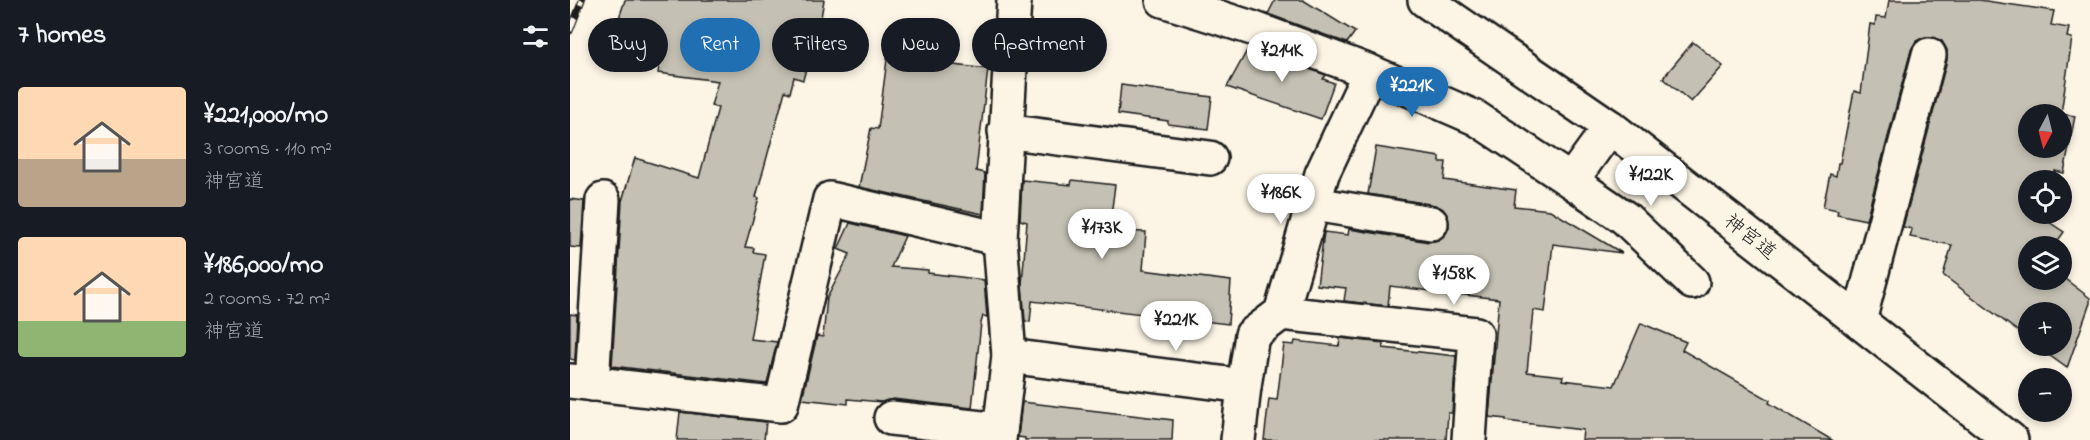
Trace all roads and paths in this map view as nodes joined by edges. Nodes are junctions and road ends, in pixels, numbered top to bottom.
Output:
1 (1014, 0) edge
2 (1163, 0) edge
3 (1425, 0) edge
4 (1929, 55) dead end
5 (1370, 72) junction
6 (1610, 127) junction
7 (1005, 131) junction
8 (1210, 158) dead end
9 (1571, 181) junction
10 (603, 200) dead end
11 (1314, 204) junction
12 (1431, 223) dead end
13 (1000, 239) junction
14 (1692, 282) dead end
15 (1281, 313) junction
16 (1859, 321) junction
17 (1009, 356) junction
18 (581, 383) edge
19 (1244, 387) junction
20 (891, 418) dead end
21 (999, 435) edge
22 (1238, 440) edge
23 (1469, 440) edge
24 (2011, 440) edge

1 - 7 street
2 - 5 street
3 - 6 street, 神宮道
4 - 16 street
5 - 9 street
5 - 11 street
6 - 9 street
6 - 16 street, 神宮道
7 - 8 street
7 - 13 street
9 - 14 street
10 - 18 street
11 - 12 street
11 - 15 street
13 - 17 street
13 - 18 street
15 - 19 street
15 - 23 street
16 - 24 street, 神宮道
17 - 19 street
17 - 21 street
19 - 22 street
20 - 21 street

